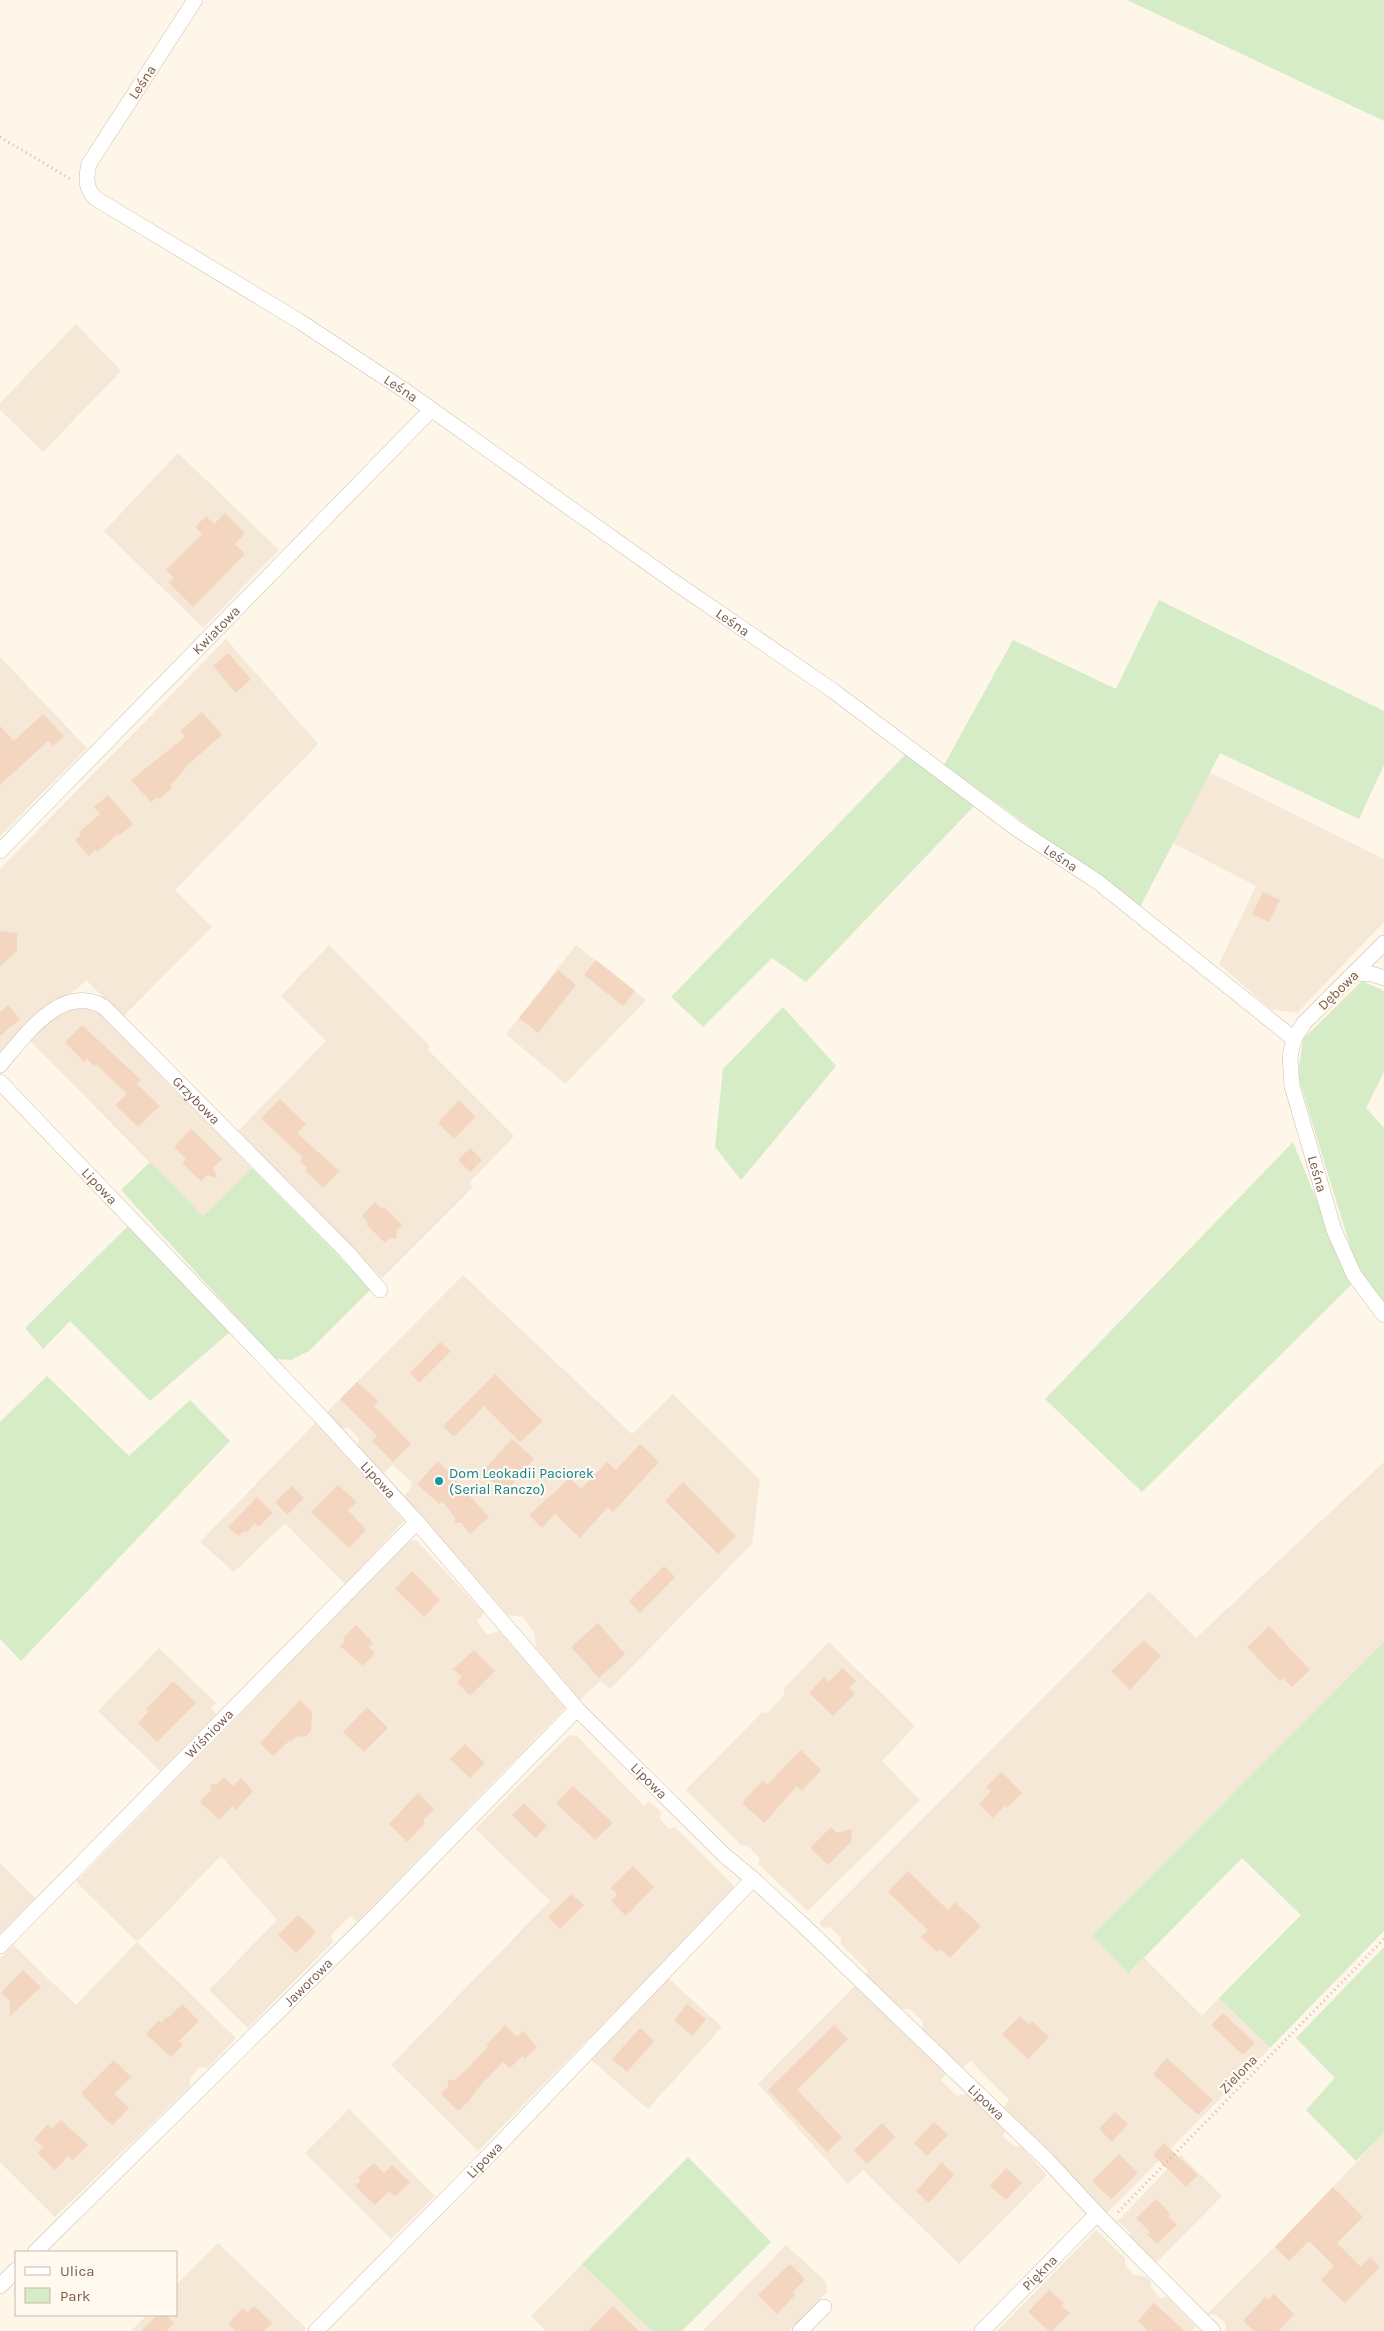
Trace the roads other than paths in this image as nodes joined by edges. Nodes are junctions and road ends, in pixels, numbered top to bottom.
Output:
1 (195, 0) edge
2 (431, 410) junction
3 (0, 851) edge
4 (1384, 943) edge
5 (1356, 973) junction
6 (1384, 978) edge
7 (1294, 1040) junction
8 (0, 1066) edge
9 (0, 1082) edge
10 (380, 1290) dead end
11 (1384, 1315) edge
12 (416, 1522) junction
13 (577, 1709) junction
14 (753, 1879) junction
15 (0, 1946) edge
16 (1102, 2218) junction
17 (36, 2251) edge
18 (15, 2271) edge
19 (0, 2286) edge
20 (824, 2307) dead end
21 (316, 2331) edge
22 (800, 2331) edge
23 (982, 2331) edge
24 (1213, 2331) edge

1 - 2 street, Leśna
2 - 3 street, Kwiatowa
2 - 7 street, Leśna
4 - 5 street, Dębowa
5 - 6 street
5 - 7 street, Dębowa
7 - 11 street, Leśna
8 - 10 street, Grzybowa
9 - 12 street, Lipowa
12 - 13 street, Lipowa
12 - 15 street, Wiśniowa
13 - 14 street, Lipowa
13 - 17 street, Jaworowa
14 - 16 street, Lipowa
14 - 21 street, Lipowa
16 - 23 street, Piękna
16 - 24 street, Lipowa
18 - 19 street
20 - 22 street

